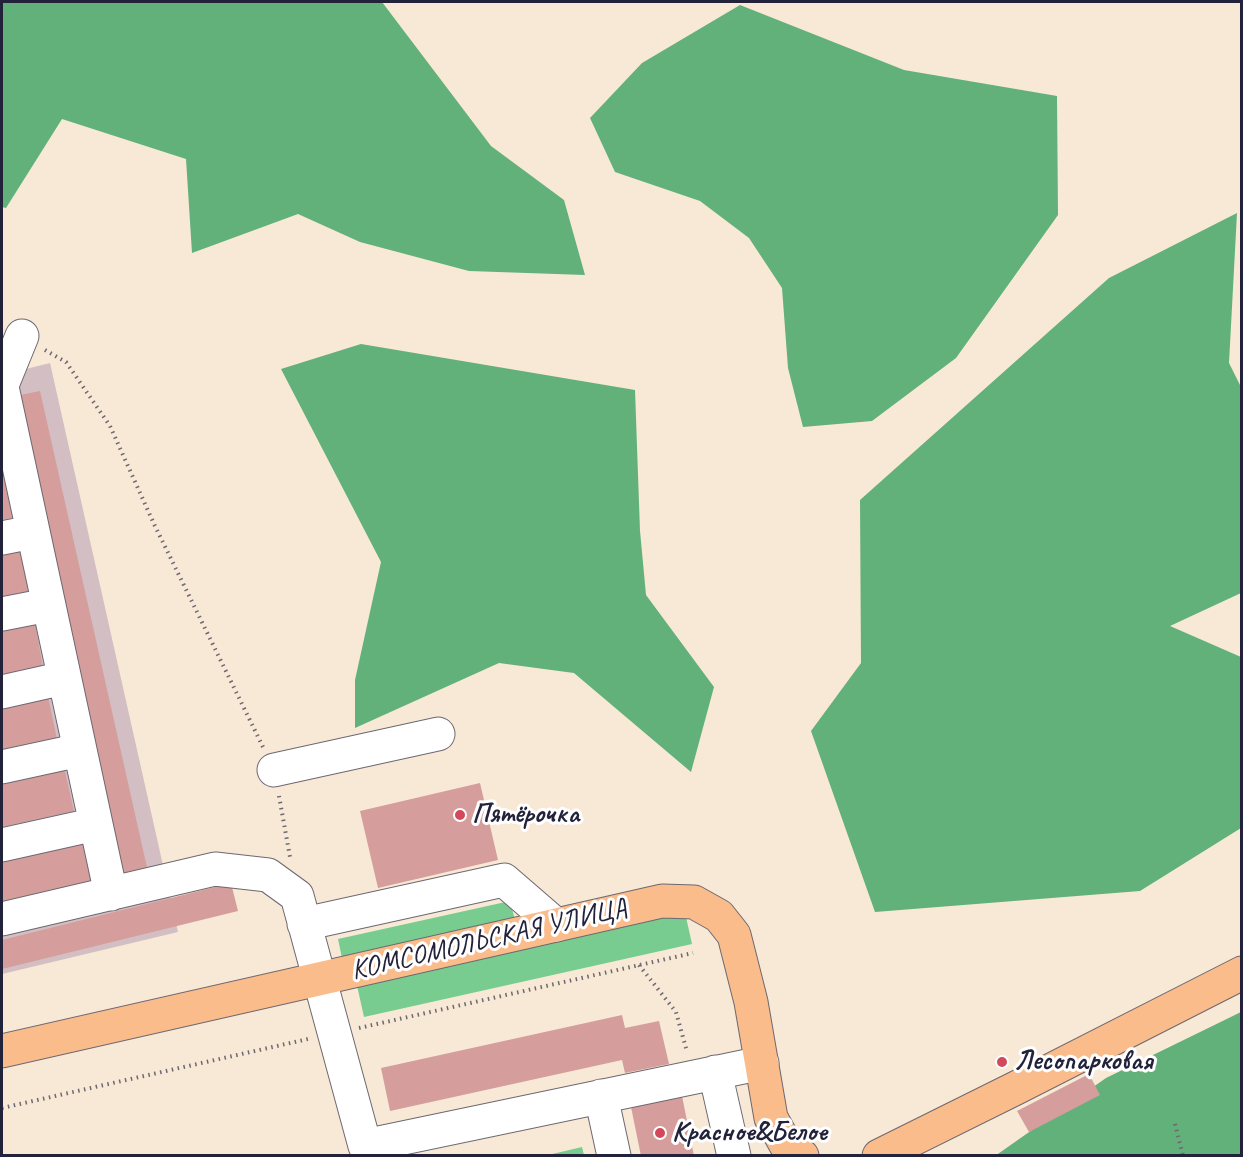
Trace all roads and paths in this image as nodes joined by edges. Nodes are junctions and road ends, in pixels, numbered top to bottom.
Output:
1 (22, 336) joint
2 (2, 386) edge
3 (9, 455) edge
4 (17, 535) edge
5 (48, 605) junction
6 (2, 614) edge
7 (64, 678) junction
8 (2, 692) edge
9 (438, 734) dead end
10 (80, 750) junction
11 (2, 766) edge
12 (274, 770) junction
13 (96, 824) junction
14 (2, 845) edge
15 (111, 894) junction
16 (301, 910) junction
17 (2, 919) edge
18 (556, 925) junction
19 (639, 965) dead end
20 (1242, 973) edge
21 (320, 979) junction
22 (2, 1051) edge
23 (762, 1063) junction
24 (704, 1075) junction
25 (601, 1096) junction
26 (1175, 1124) dead end
27 (889, 1153) edge
28 (614, 1155) edge
29 (734, 1155) edge
30 (802, 1155) edge
31 (1183, 1155) edge

1 - 2 lane
1 - 12 path
2 - 3 lane
3 - 4 lane
4 - 5 lane
5 - 6 lane
5 - 7 lane
7 - 8 lane
7 - 10 lane
9 - 12 lane
10 - 11 lane
10 - 13 lane
12 - 16 path
13 - 14 lane
13 - 15 lane
15 - 16 lane
15 - 17 lane
16 - 18 lane
16 - 21 lane
18 - 21 main road, КОМСОМОЛЬСКАЯ УЛИЦА
18 - 23 main road, КОМСОМОЛЬСКАЯ УЛИЦА
19 - 24 path
20 - 27 main road
21 - 22 main road, КОМСОМОЛЬСКАЯ УЛИЦА
21 - 25 lane
23 - 24 lane
23 - 30 main road, КОМСОМОЛЬСКАЯ УЛИЦА
24 - 25 lane
24 - 29 lane
25 - 28 lane
26 - 31 path

